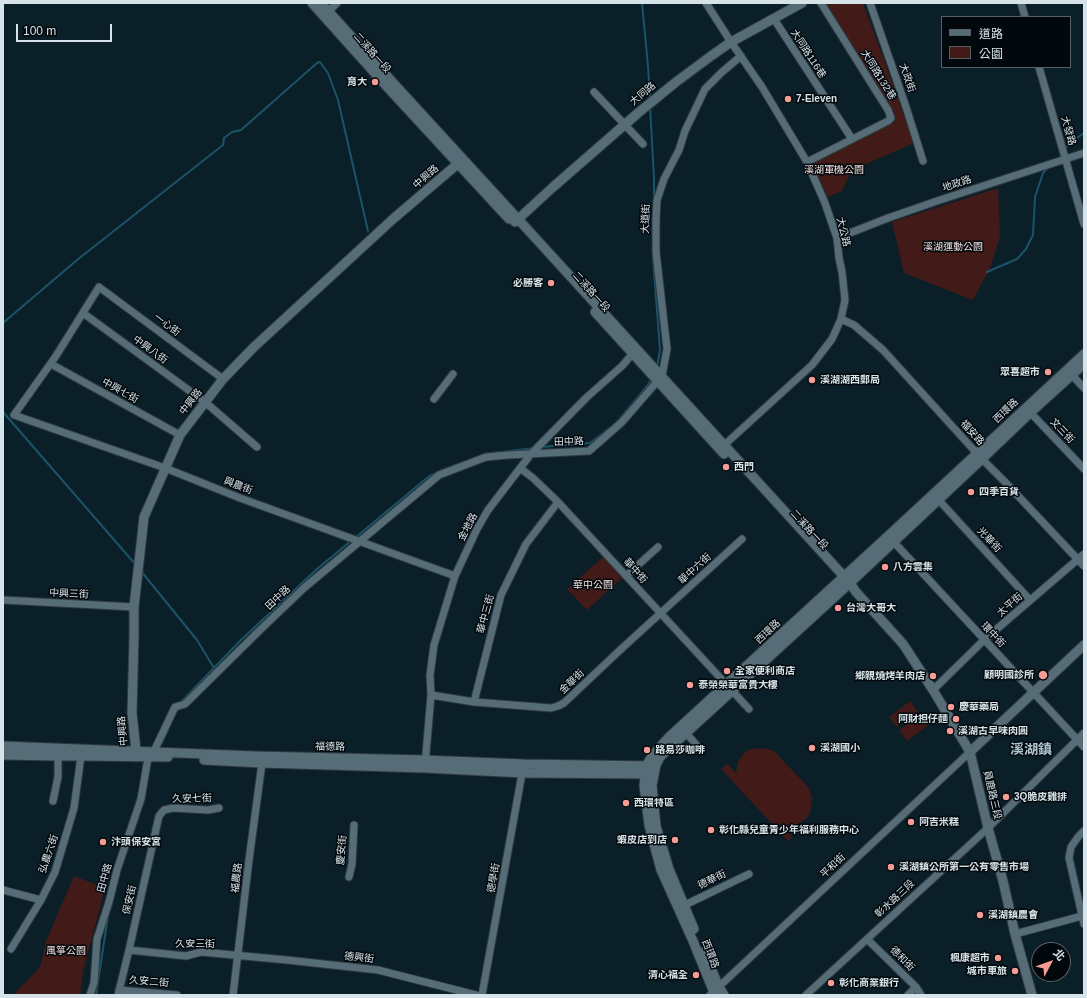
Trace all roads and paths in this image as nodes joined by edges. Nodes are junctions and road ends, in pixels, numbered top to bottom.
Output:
1 (312, 3) edge
2 (321, 3) edge
3 (337, 3) edge
4 (706, 3) edge
5 (802, 3) edge
6 (821, 3) edge
7 (870, 3) edge
8 (1021, 3) edge
9 (790, 6) edge
10 (326, 14) junction
11 (1025, 16) edge
12 (774, 19) junction
13 (731, 42) junction
14 (741, 56) junction
15 (1039, 68) edge
16 (594, 92) dead end
17 (624, 125) junction
18 (852, 139) junction
19 (643, 144) dead end
20 (1084, 153) edge
21 (1065, 160) junction
22 (460, 161) junction
23 (923, 161) dead end
24 (807, 162) junction
25 (516, 221) junction
26 (1084, 224) edge
27 (837, 238) junction
28 (83, 313) junction
29 (841, 319) junction
30 (635, 352) junction
31 (1084, 354) edge
32 (51, 364) junction
33 (1084, 364) edge
34 (1069, 373) junction
35 (453, 374) dead end
36 (656, 375) junction
37 (223, 379) junction
38 (1084, 388) edge
39 (434, 399) dead end
40 (205, 402) junction
41 (1028, 410) junction
42 (180, 435) junction
43 (257, 447) dead end
44 (722, 448) junction
45 (531, 454) junction
46 (980, 457) junction
47 (165, 468) junction
48 (520, 468) junction
49 (1084, 469) edge
50 (936, 497) junction
51 (558, 502) junction
52 (742, 539) dead end
53 (891, 539) junction
54 (359, 542) junction
55 (658, 547) dead end
56 (1084, 554) edge
57 (1078, 559) junction
58 (1084, 566) edge
59 (455, 576) junction
60 (626, 576) junction
61 (845, 581) junction
62 (3, 600) edge
63 (1030, 600) junction
64 (134, 607) junction
65 (660, 613) junction
66 (984, 640) junction
67 (1084, 645) edge
68 (729, 688) junction
69 (933, 690) junction
70 (1033, 692) junction
71 (431, 695) junction
72 (474, 702) junction
73 (749, 709) dead end
74 (686, 733) junction
75 (1084, 733) edge
76 (1077, 740) junction
77 (3, 746) edge
78 (1084, 747) edge
79 (701, 750) dead end
80 (970, 752) junction
81 (136, 754) junction
82 (151, 754) junction
83 (3, 755) edge
84 (58, 756) junction
85 (81, 756) junction
86 (262, 763) junction
87 (425, 764) junction
88 (523, 768) junction
89 (650, 770) junction
90 (53, 801) dead end
91 (219, 808) dead end
92 (164, 810) joint
93 (354, 825) dead end
94 (988, 828) junction
95 (1084, 831) edge
96 (749, 874) dead end
97 (349, 877) dead end
98 (3, 890) edge
99 (41, 900) junction
100 (684, 905) junction
101 (1083, 915) edge
102 (1084, 924) edge
103 (1015, 934) junction
104 (867, 939) junction
105 (11, 949) dead end
106 (129, 950) junction
107 (237, 956) junction
108 (916, 987) junction
109 (118, 992) edge
110 (716, 993) edge
111 (90, 995) edge
112 (177, 995) edge
113 (233, 995) edge
114 (476, 995) edge
115 (482, 995) edge
116 (806, 995) edge
117 (908, 995) edge
118 (922, 995) edge
119 (1032, 995) edge

1 - 10 street, 二溪路一段
2 - 10 street, 二溪路一段
3 - 10 street
4 - 13 street, 大公路
5 - 9 street, 大同路
6 - 18 street, 大同路132巷
7 - 23 street, 大政街
8 - 11 street
9 - 12 street, 大同路
10 - 22 street, 二溪路一段
12 - 13 street, 大同路
12 - 18 street, 大同路116巷
13 - 14 street, 大公路
13 - 17 street, 大同路
14 - 24 street, 大公路
14 - 36 street, 大道街
15 - 21 street, 大發路
16 - 17 street
17 - 19 street
17 - 25 street, 大同路
18 - 24 street, 大同路132巷
20 - 21 street, 地政路
21 - 26 street, 大發路
21 - 27 street, 地政路
22 - 25 street, 二溪路一段
22 - 37 street, 中興路
24 - 27 street, 大公路
25 - 30 street, 二溪路一段
27 - 29 street, 大公路
28 - 32 street
28 - 37 street, 一心街
28 - 40 street, 中興八街
29 - 44 street, 大公路
29 - 46 street, 福安路
30 - 36 street, 二溪路一段
30 - 45 street, 金地路
31 - 34 street, 西環路
32 - 42 street, 中興七街
32 - 47 street, 興農街
33 - 34 street, 西環路
34 - 38 street
34 - 41 street, 西環路
35 - 39 street
36 - 44 street, 二溪路一段
36 - 45 street, 田中路
37 - 40 street, 中興路
40 - 42 street, 中興路
40 - 43 street, 中興八街
41 - 46 street, 西環路
41 - 49 street, 文三街
42 - 47 street, 中興路
44 - 61 street, 二溪路一段
45 - 48 street, 金地路
45 - 54 street, 田中路
46 - 50 street, 西環路
46 - 57 street, 福安路
47 - 54 street, 興農街
47 - 64 street, 中興路
48 - 51 street, 華中街
48 - 59 street, 金地路
50 - 53 street, 西環路
50 - 63 street, 光華街
51 - 60 street, 華中街
51 - 72 street, 華中三街
52 - 65 street, 華中六街
53 - 61 street, 西環路
53 - 66 street, 環中街
54 - 59 street, 興農街
54 - 82 street, 田中路
55 - 60 street
56 - 57 street, 太平街
57 - 58 street, 福安路
57 - 63 street, 太平街
59 - 71 street, 金地路
60 - 65 street, 華中街
61 - 68 street, 西環路
61 - 69 street, 二溪路一段
62 - 64 street, 中興三街
63 - 66 street, 太平街
64 - 81 street, 中興路
65 - 68 street, 華中街
65 - 72 street, 金華街
66 - 69 street, 太平街
66 - 70 street, 環中街
67 - 70 street
68 - 73 street, 華中街
68 - 74 street, 西環路
68 - 89 street, 西環路
69 - 80 street, 二溪路一段
70 - 76 street, 環中街
70 - 80 street
71 - 72 street
71 - 87 street, 金地路
74 - 79 street
74 - 89 street, 西環路
75 - 76 street, 彰水路三段
76 - 78 street, 環中街
76 - 94 street, 彰水路三段
77 - 81 street, 福德路
80 - 94 street, 員鹿路三段
80 - 110 street, 平和街
81 - 82 street, 福德路
81 - 85 street, 福德路
82 - 86 street, 福德路
82 - 87 street, 福德路
82 - 111 street, 田中路
83 - 84 street, 福德路
84 - 85 street, 福德路
84 - 90 street
85 - 99 street, 弘農六街
86 - 87 street, 福德路
86 - 107 street, 福農路
87 - 88 street, 福德路
88 - 89 street, 福德路
88 - 115 street, 德學街
89 - 100 street, 西環路
89 - 110 street, 西環路
91 - 92 street, 久安七街
92 - 106 street, 保安街
93 - 97 street, 慶安街
94 - 103 street, 員鹿路三段
94 - 104 street, 彰水路三段
95 - 101 street
96 - 100 street, 德華街
98 - 99 street
99 - 105 street, 弘農六街
100 - 110 street, 西環路
101 - 102 street
101 - 103 street
103 - 119 street, 員鹿路三段
104 - 108 street, 德和街
104 - 116 street, 彰水路三段
106 - 107 street, 久安三街
106 - 109 street, 保安街
107 - 113 street, 福農路
107 - 114 street, 德興街
108 - 117 street
108 - 118 street, 德和街
109 - 112 street, 久安二街

